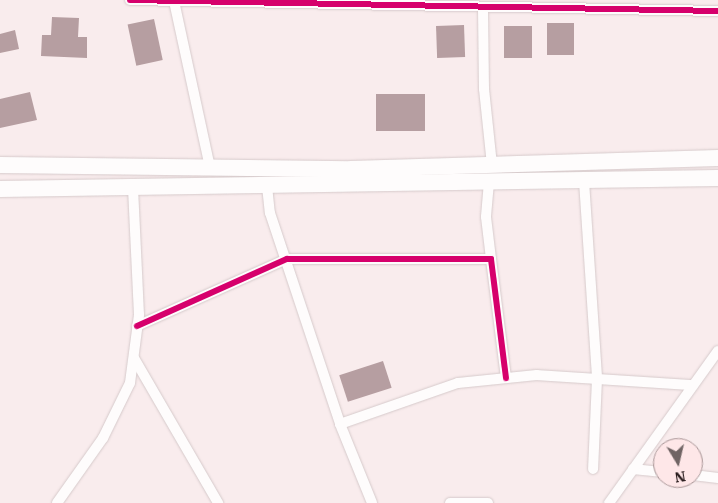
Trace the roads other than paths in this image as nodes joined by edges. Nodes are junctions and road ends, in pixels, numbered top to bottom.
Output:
1 (130, 0) edge
2 (174, 1) edge
3 (323, 1) edge
4 (565, 4) edge
5 (483, 8) junction
6 (718, 11) edge
7 (718, 158) edge
8 (492, 164) junction
9 (0, 165) edge
10 (210, 168) junction
11 (718, 178) edge
12 (584, 181) junction
13 (489, 182) junction
14 (267, 186) junction
15 (0, 188) edge
16 (133, 188) junction
17 (287, 259) junction
18 (491, 259) junction
19 (137, 326) junction
20 (718, 351) edge
21 (134, 358) junction
22 (506, 378) junction
23 (597, 379) junction
24 (693, 385) junction
25 (340, 424) junction
26 (593, 469) dead end
27 (633, 469) junction
28 (653, 471) edge
29 (703, 476) edge
30 (718, 478) edge
31 (57, 503) edge
32 (218, 503) edge
33 (372, 503) edge
34 (450, 503) edge
35 (488, 503) edge
36 (609, 503) edge

1 - 2 street
2 - 3 street
2 - 10 street
3 - 5 street
4 - 5 street
4 - 6 street
5 - 8 street
7 - 8 main road
8 - 10 main road
9 - 10 main road
11 - 12 main road
12 - 13 main road
12 - 23 street
13 - 14 main road
13 - 18 street
14 - 16 main road
14 - 17 street
15 - 16 main road
16 - 19 street
17 - 18 street
17 - 19 street
17 - 25 street
18 - 22 street
19 - 21 street
20 - 24 street
21 - 31 street
21 - 32 street
22 - 23 street
22 - 25 street
23 - 24 street
23 - 26 street
24 - 27 street
25 - 33 street
27 - 28 street
27 - 36 street
29 - 30 street
34 - 35 street

